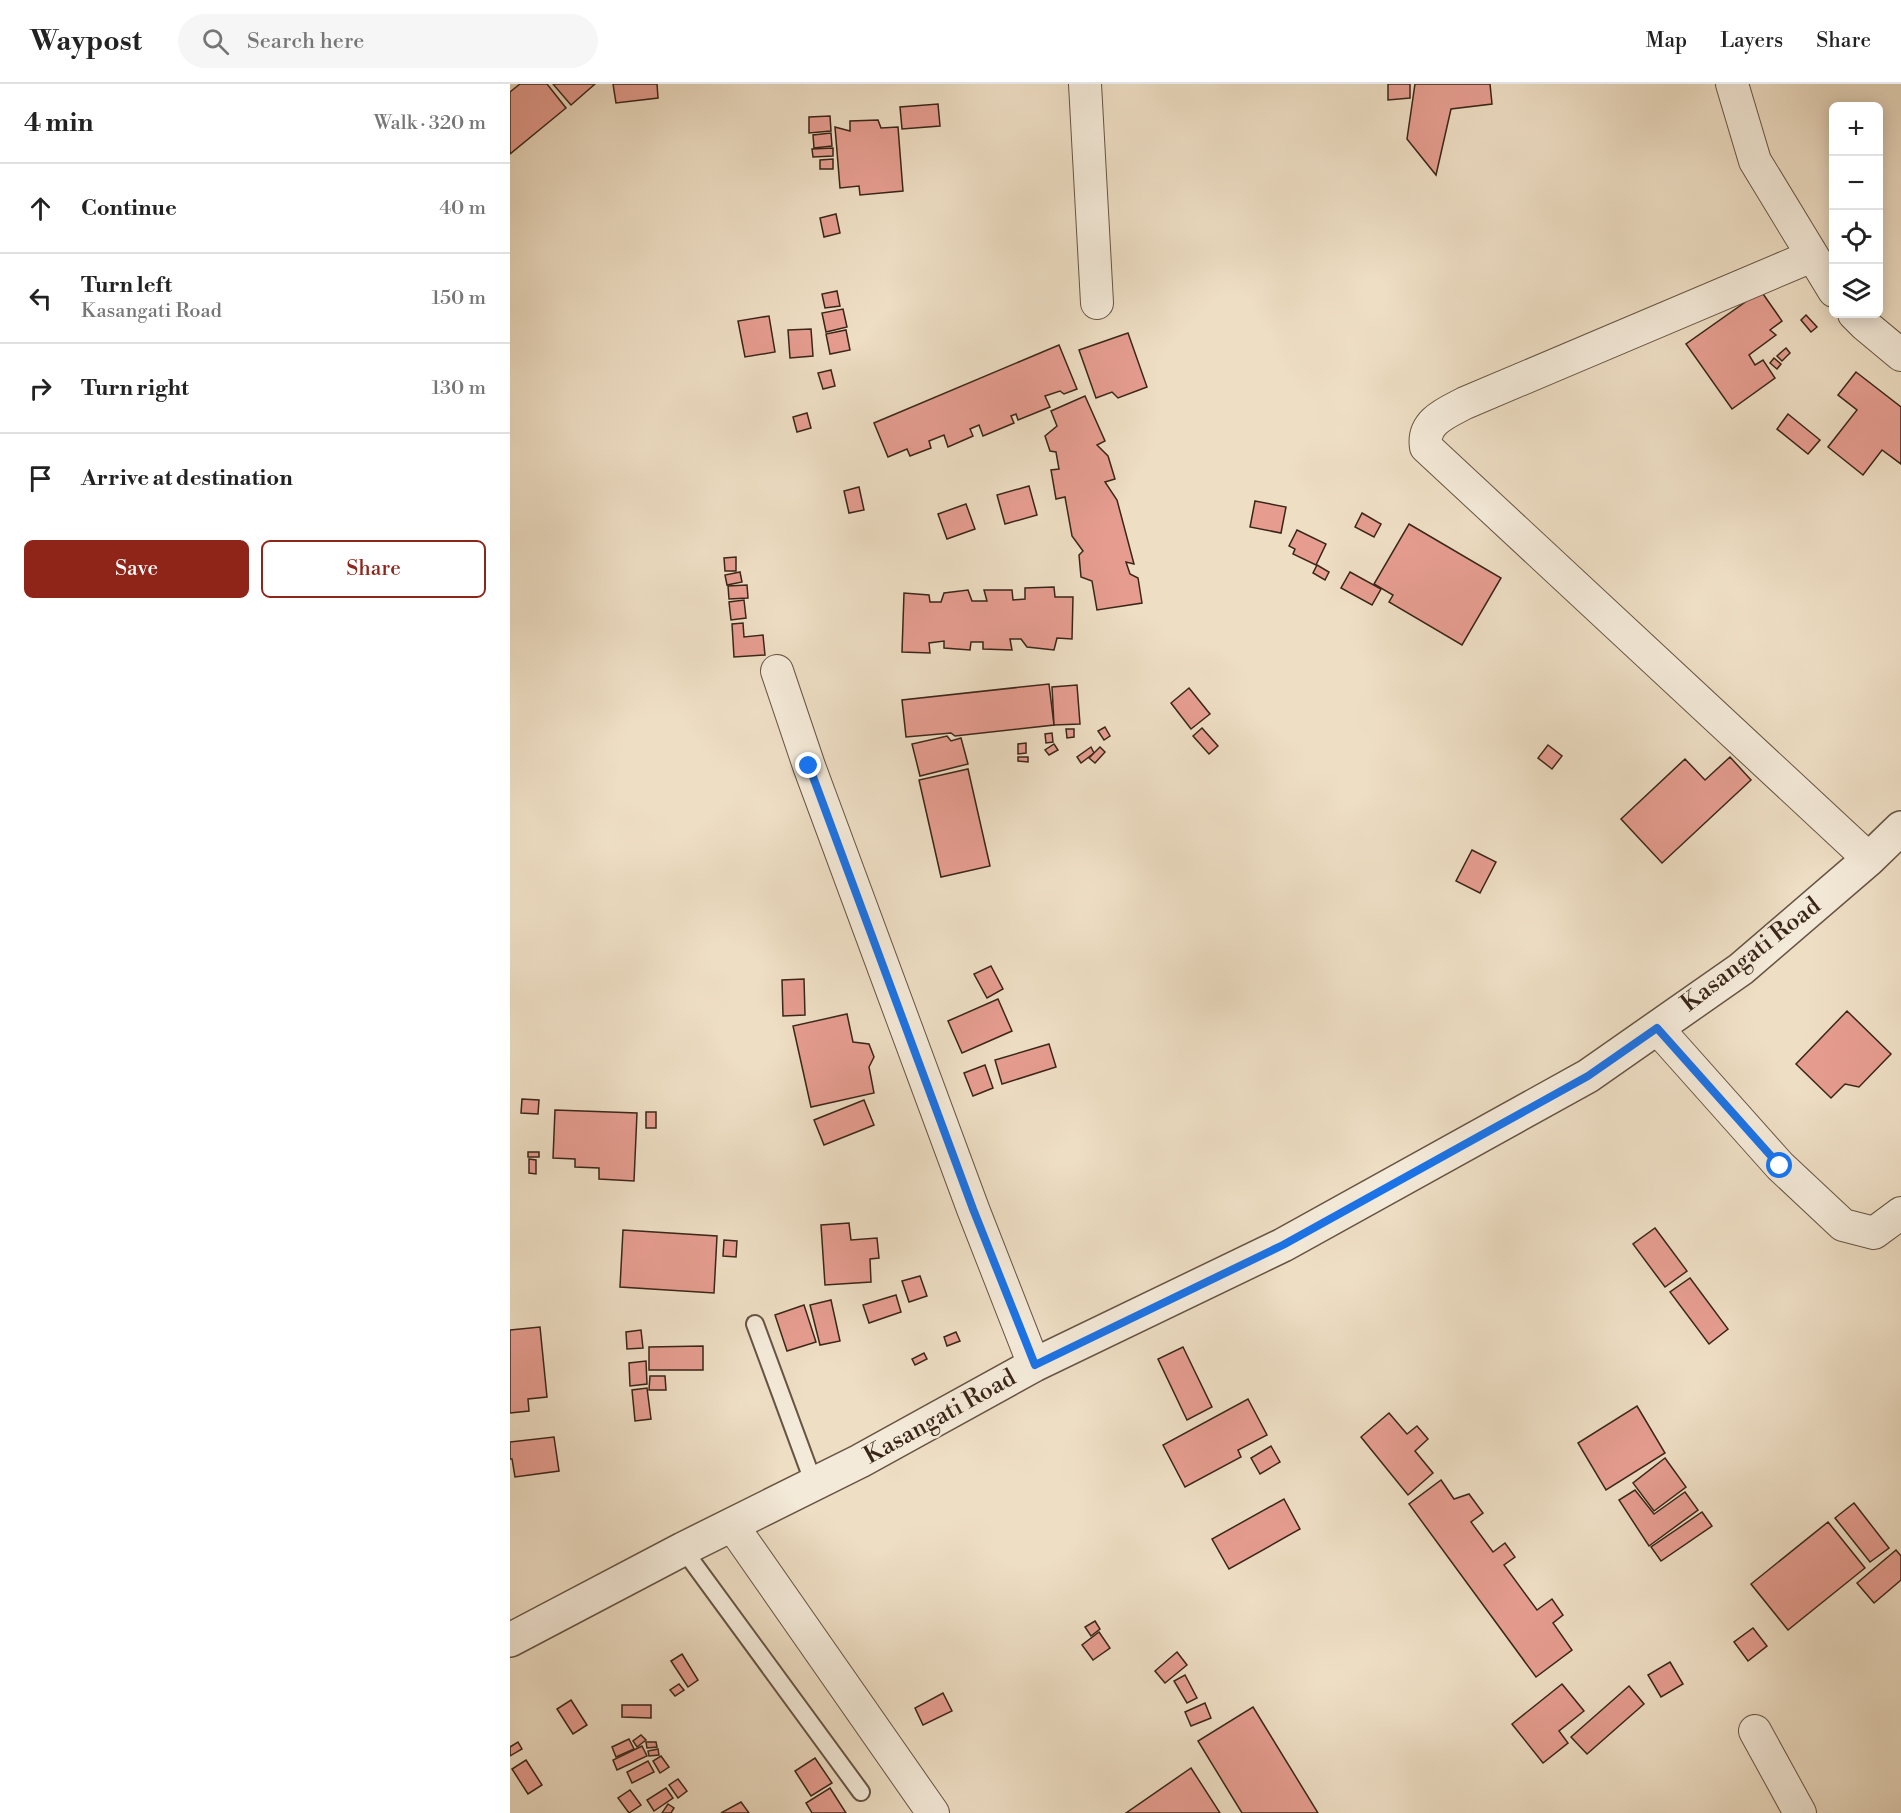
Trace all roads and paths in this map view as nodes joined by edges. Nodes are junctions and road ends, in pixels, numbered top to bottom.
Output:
1 (1084, 84) edge
2 (1732, 84) edge
3 (1812, 256) junction
4 (1829, 284) edge
5 (1097, 303) dead end
6 (1858, 318) edge
7 (1901, 355) edge
8 (777, 671) dead end
9 (1901, 828) edge
10 (1869, 859) junction
11 (1657, 1028) junction
12 (1901, 1213) edge
13 (755, 1324) dead end
14 (1035, 1365) junction
15 (814, 1484) junction
16 (732, 1525) junction
17 (683, 1549) junction
18 (510, 1640) edge
19 (1755, 1731) dead end
20 (861, 1792) dead end
21 (933, 1813) edge
22 (1800, 1813) edge

1 - 5 street
2 - 3 street
3 - 4 street
3 - 10 street
6 - 7 street
8 - 14 street
9 - 10 street, Kasangati Road
10 - 11 street, Kasangati Road
11 - 12 street
11 - 14 street, Kasangati Road
13 - 15 lane
14 - 15 street, Kasangati Road
15 - 16 street, Kasangati Road
16 - 17 street, Kasangati Road
16 - 21 street
17 - 18 street, Kasangati Road
17 - 20 lane
19 - 22 street

